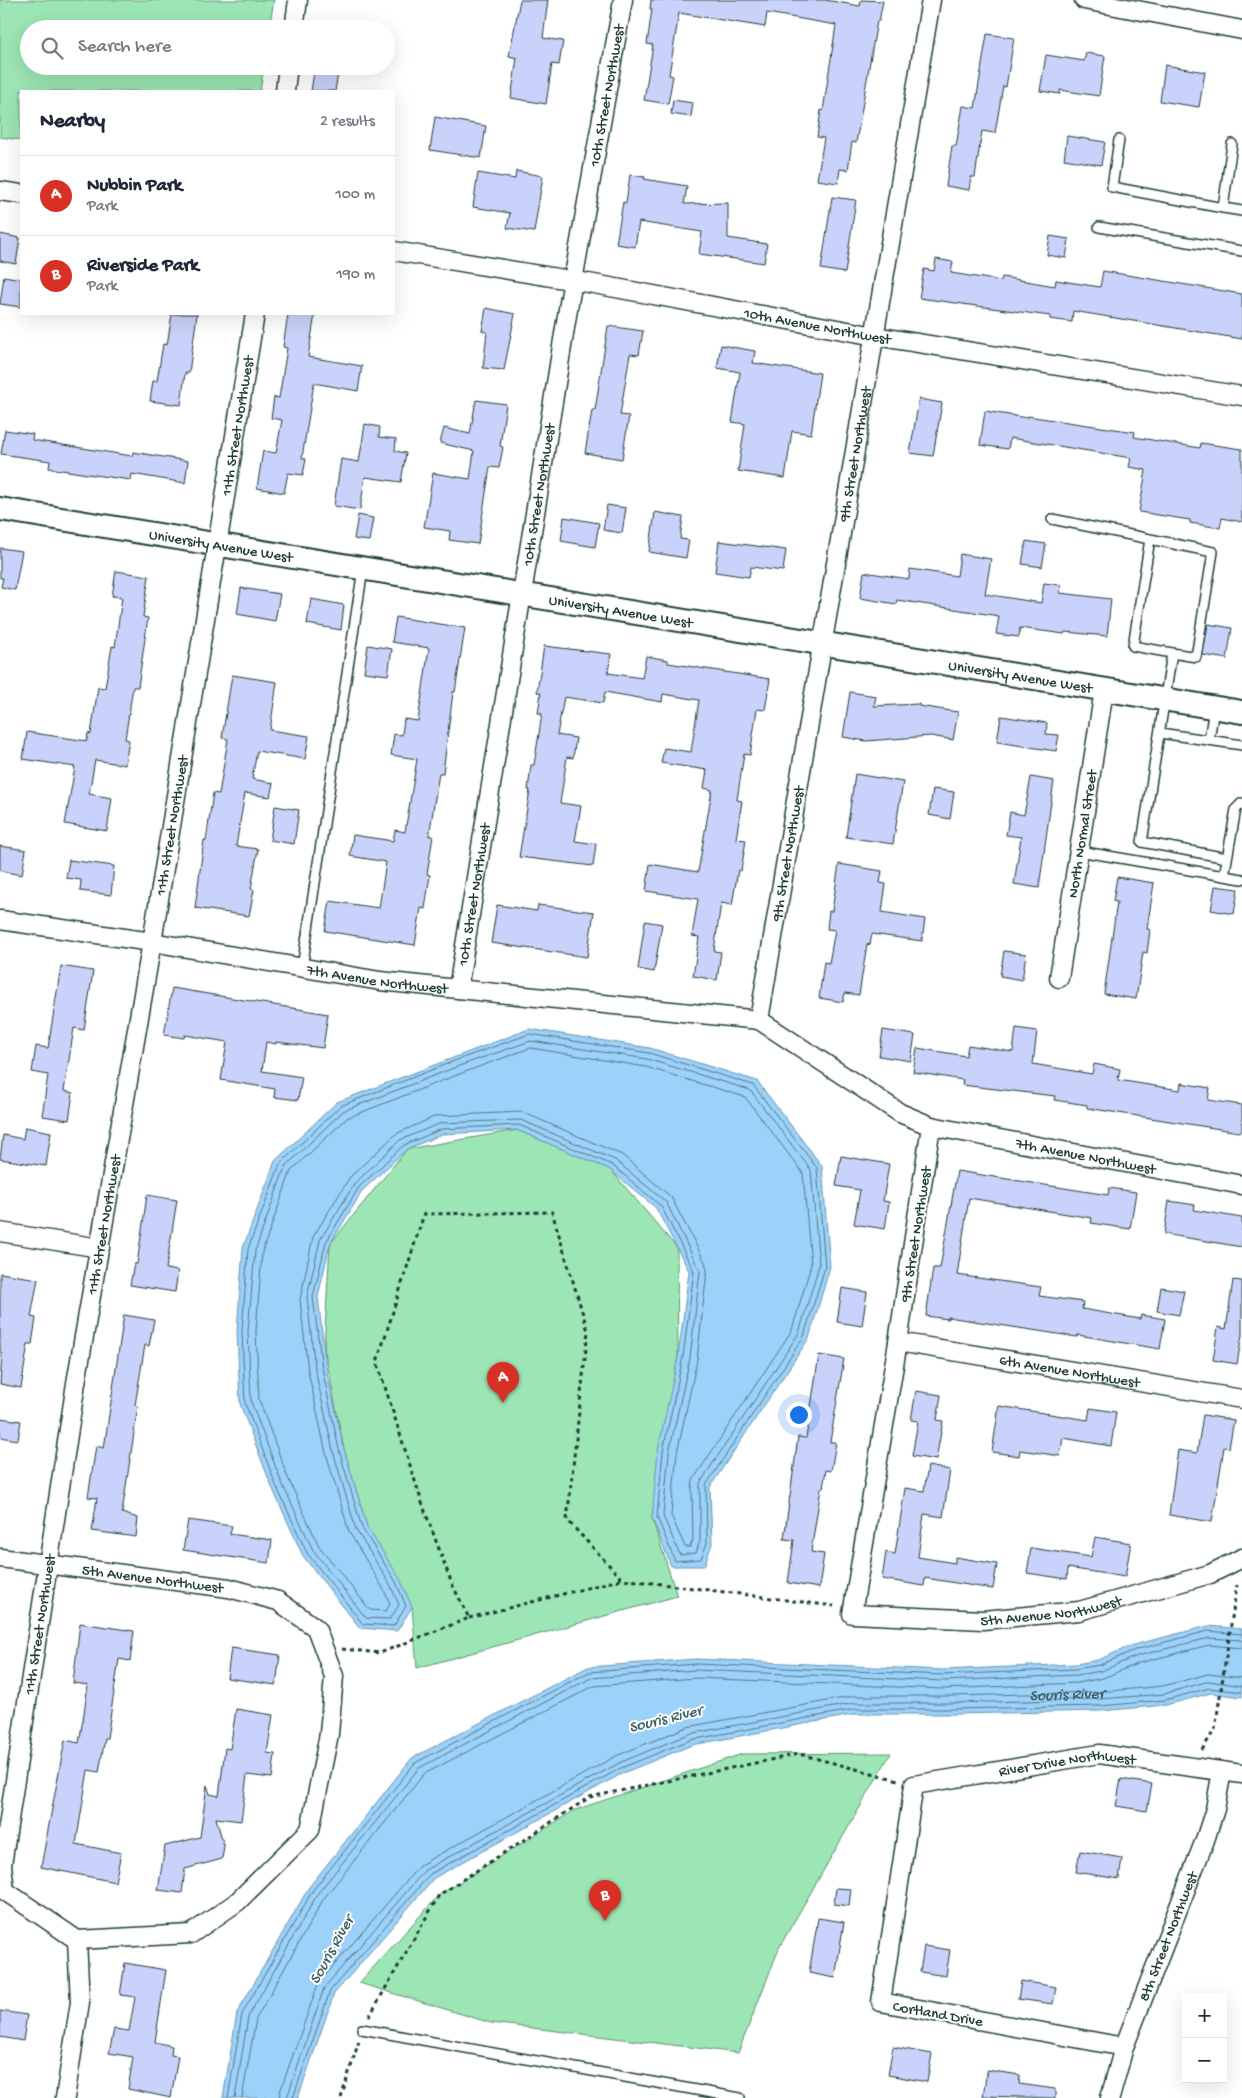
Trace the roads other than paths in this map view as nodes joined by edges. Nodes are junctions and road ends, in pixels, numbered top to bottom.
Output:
1 (298, 0) edge
2 (623, 0) edge
3 (932, 0) edge
4 (1091, 1) edge
5 (295, 20) edge
6 (1242, 30) edge
7 (287, 75) edge
8 (285, 90) edge
9 (1119, 140) dead end
10 (1232, 144) dead end
11 (0, 191) edge
12 (20, 194) edge
13 (1223, 208) junction
14 (1242, 211) edge
15 (1099, 227) dead end
16 (395, 251) edge
17 (1242, 251) edge
18 (574, 281) junction
19 (256, 315) edge
20 (875, 336) junction
21 (1242, 396) edge
22 (0, 508) edge
23 (1052, 519) dead end
24 (1150, 539) junction
25 (216, 545) junction
26 (362, 569) junction
27 (522, 595) junction
28 (823, 645) junction
29 (1172, 653) junction
30 (1104, 690) junction
31 (1165, 700) junction
32 (1214, 708) junction
33 (1242, 712) edge
34 (1160, 733) junction
35 (1209, 740) junction
36 (1242, 745) edge
37 (1242, 803) edge
38 (1079, 851) junction
39 (1227, 858) junction
40 (1224, 876) junction
41 (1242, 879) edge
42 (0, 920) edge
43 (152, 942) junction
44 (302, 968) junction
45 (1059, 978) dead end
46 (458, 989) junction
47 (759, 1020) junction
48 (931, 1126) junction
49 (1242, 1185) edge
50 (0, 1232) edge
51 (100, 1248) junction
52 (898, 1342) junction
53 (1242, 1399) edge
54 (0, 1558) edge
55 (1242, 1558) edge
56 (48, 1565) junction
57 (852, 1614) joint
58 (1222, 1772) junction
59 (1242, 1774) edge
60 (914, 1784) joint
61 (77, 1940) junction
62 (362, 2030) road end
63 (1124, 2047) junction
64 (65, 2098) edge
65 (740, 2098) edge
66 (1110, 2098) edge

1 - 5 street
2 - 18 street, 10th Street Northwest
3 - 20 street, 9th Street Northwest
4 - 6 street
7 - 8 street
9 - 13 lane
10 - 13 lane
11 - 12 street
13 - 14 lane
15 - 17 lane
16 - 18 street, 10th Avenue Northwest
18 - 20 street, 10th Avenue Northwest
18 - 27 street, 10th Street Northwest
19 - 25 street, 11th Street Northwest
20 - 21 street, 10th Avenue Northwest
20 - 28 street, 9th Street Northwest
22 - 25 street, University Avenue West
23 - 24 lane
24 - 29 lane
24 - 29 lane
25 - 26 street, University Avenue West
25 - 43 street, 11th Street Northwest
26 - 27 street, University Avenue West
26 - 44 lane
27 - 28 street, University Avenue West
27 - 46 street, 10th Street Northwest
28 - 30 street, University Avenue West
28 - 47 street, 9th Street Northwest
29 - 31 lane
30 - 31 street, University Avenue West
30 - 38 street, North Normal Street
31 - 32 street, University Avenue West
31 - 34 lane
32 - 33 street, University Avenue West
32 - 35 lane
34 - 35 lane
34 - 39 lane
35 - 36 lane
37 - 39 lane
38 - 40 lane
38 - 45 street, North Normal Street
39 - 40 lane
40 - 41 lane
42 - 43 street, 7th Avenue Northwest
43 - 44 street, 7th Avenue Northwest
43 - 51 street, 11th Street Northwest
44 - 46 street, 7th Avenue Northwest
46 - 47 street, 7th Avenue Northwest
47 - 48 street
48 - 49 street, 7th Avenue Northwest
48 - 52 street, 9th Street Northwest
50 - 51 street
51 - 56 street, 11th Street Northwest
52 - 53 street, 6th Avenue Northwest
52 - 57 street, 9th Street Northwest
54 - 56 street, 5th Avenue Northwest
55 - 57 street, 5th Avenue Northwest
56 - 61 street, 11th Street Northwest
56 - 61 street, 5th Avenue Northwest
58 - 59 street, River Drive Northwest
58 - 60 street, River Drive Northwest
58 - 63 street, 8th Street Northwest
60 - 63 street, Cortland Drive
61 - 64 street
62 - 65 lane
63 - 66 street, 8th Street Northwest

